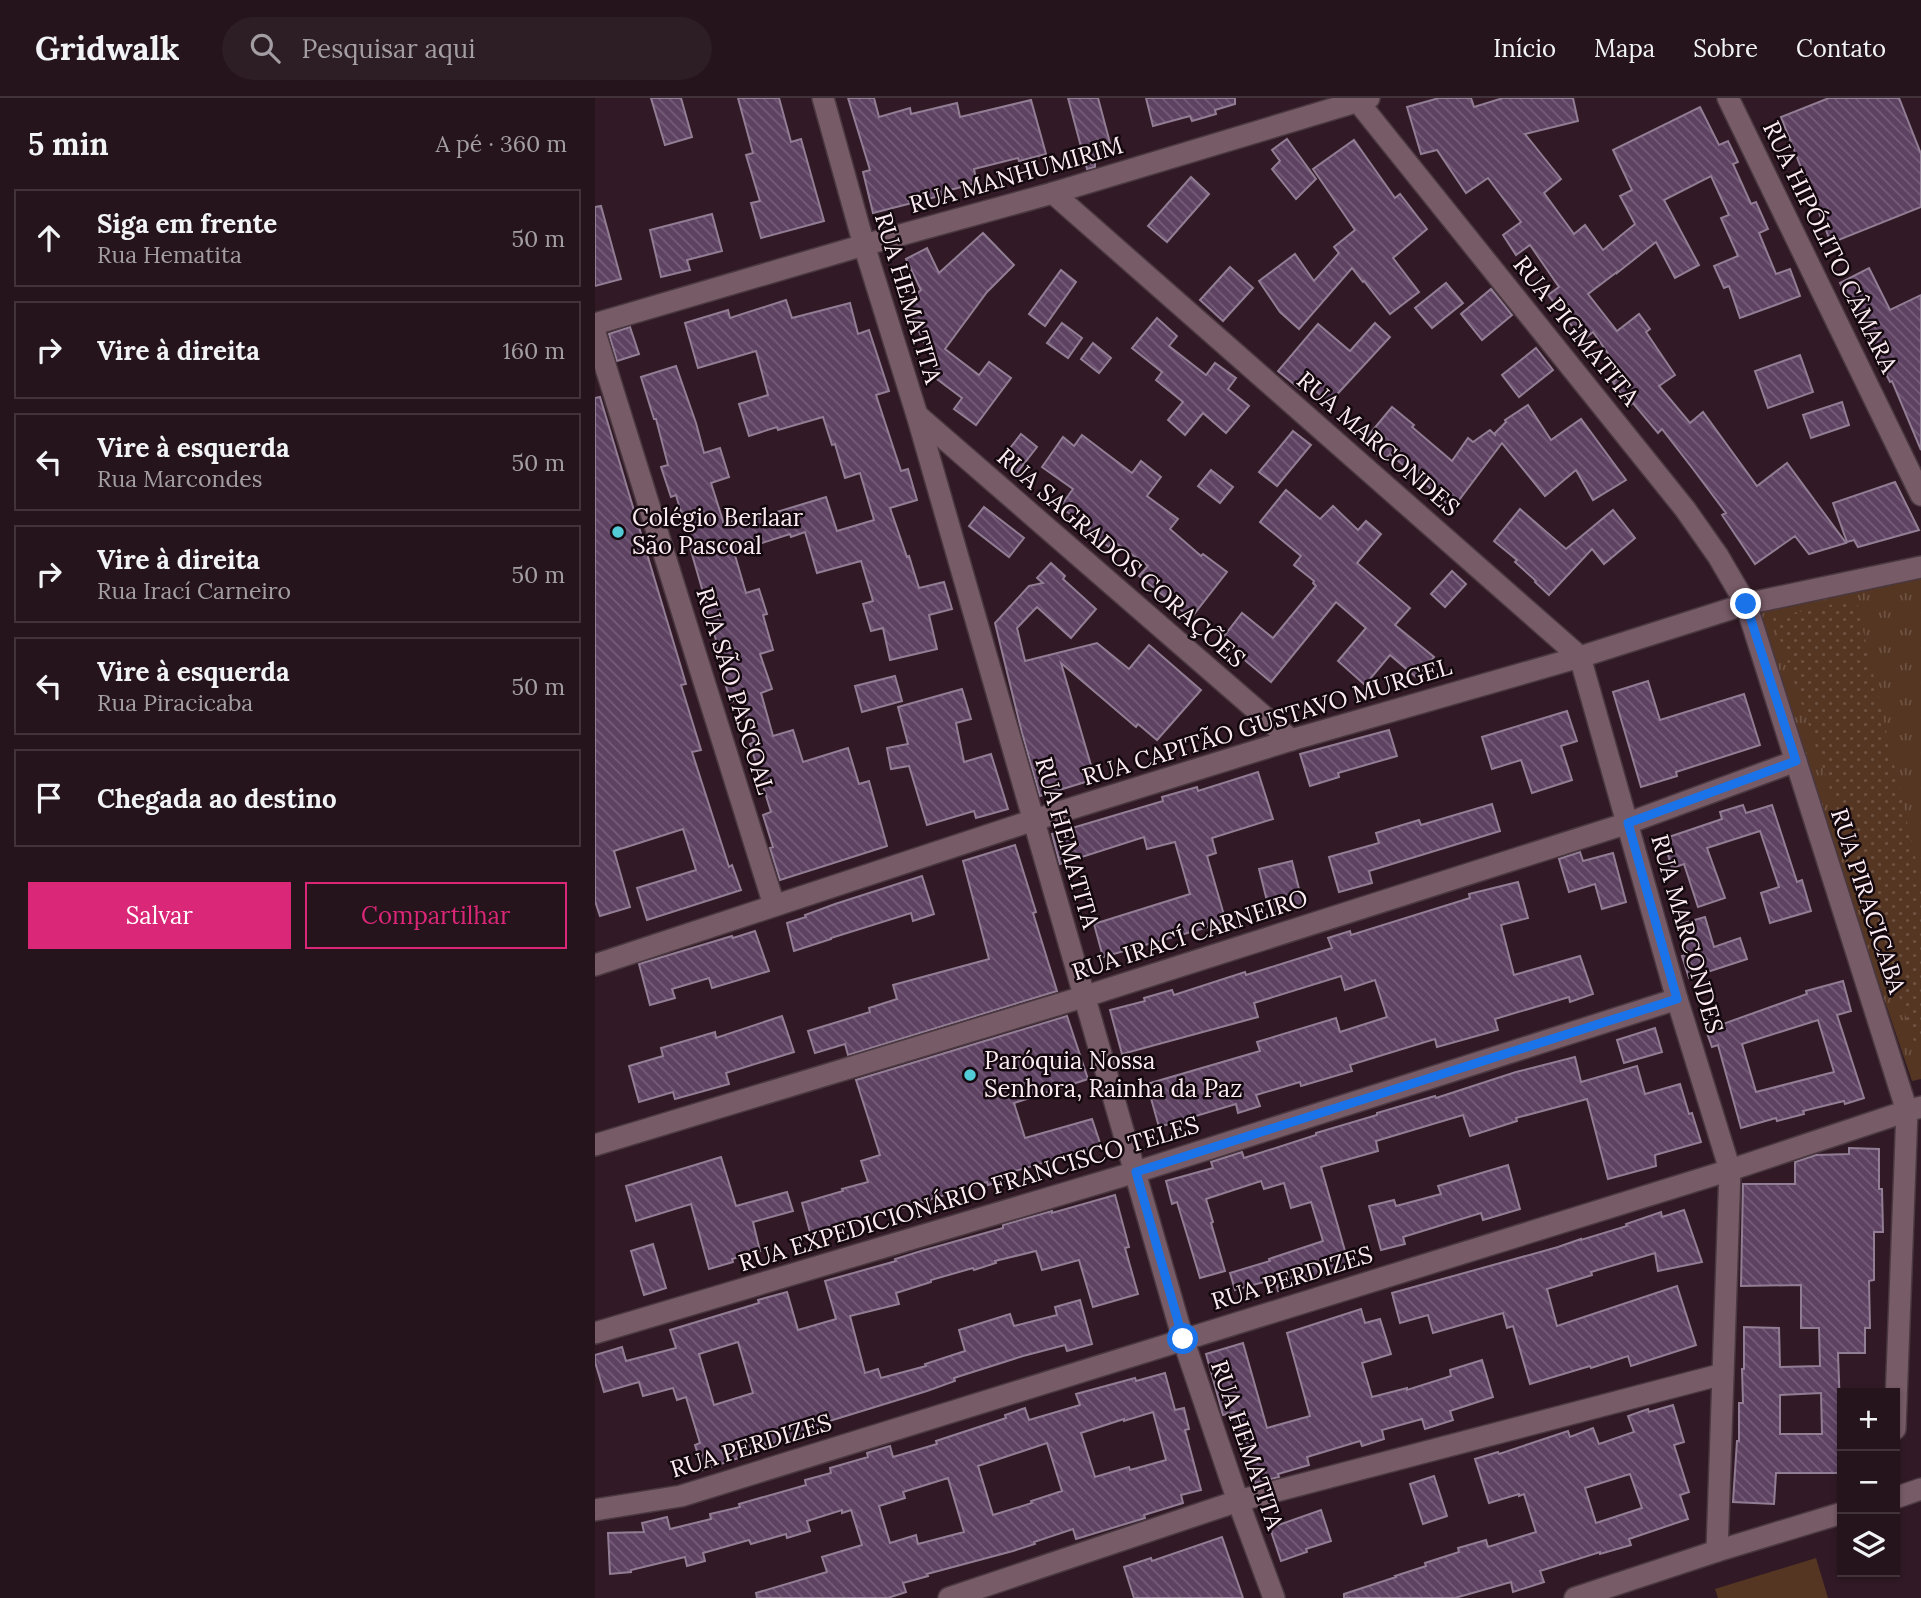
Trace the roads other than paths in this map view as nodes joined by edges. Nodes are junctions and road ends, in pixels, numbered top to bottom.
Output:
1 (823, 98) edge
2 (1728, 98) edge
3 (1361, 99) edge
4 (1053, 193) junction
5 (863, 245) junction
6 (595, 324) edge
7 (595, 333) edge
8 (917, 415) junction
9 (1921, 495) edge
10 (1921, 567) edge
11 (1746, 604) junction
12 (1580, 657) junction
13 (1291, 740) junction
14 (1796, 761) junction
15 (1034, 820) junction
16 (1628, 823) junction
17 (774, 905) junction
18 (595, 964) edge
19 (1083, 997) junction
20 (1677, 999) junction
21 (1914, 1109) edge
22 (595, 1145) edge
23 (1730, 1170) junction
24 (1136, 1172) junction
25 (595, 1333) edge
26 (1183, 1339) junction
27 (1723, 1374) junction
28 (1897, 1388) edge
29 (1921, 1489) edge
30 (1900, 1495) edge
31 (1238, 1501) junction
32 (595, 1510) edge
33 (1839, 1514) edge
34 (1717, 1551) junction
35 (949, 1598) edge
36 (1274, 1598) edge
37 (1575, 1598) edge

1 - 5 street, RUA HEMATITA
2 - 9 street, RUA HIPÓLITO CÂMARA
3 - 4 street, RUA MANHUMIRIM
3 - 11 street, RUA PIGMATITA
4 - 5 street, RUA MANHUMIRIM
4 - 12 street, RUA MARCONDES
5 - 6 street, RUA MANHUMIRIM
5 - 8 street, RUA HEMATITA
7 - 17 street, RUA SÃO PASCOAL
8 - 13 street, RUA SAGRADOS CORAÇÕES
8 - 15 street, RUA HEMATITA
10 - 11 street, RUA CAPITÃO GUSTAVO MURGEL
11 - 12 street, RUA CAPITÃO GUSTAVO MURGEL
11 - 14 street, RUA PIRACICABA
12 - 13 street, RUA CAPITÃO GUSTAVO MURGEL
12 - 16 street, RUA MARCONDES
13 - 15 street, RUA CAPITÃO GUSTAVO MURGEL
14 - 16 street, RUA IRACÍ CARNEIRO
14 - 21 street, RUA PIRACICABA
15 - 17 street, RUA CAPITÃO GUSTAVO MURGEL
15 - 19 street, RUA HEMATITA
16 - 19 street, RUA IRACÍ CARNEIRO
16 - 20 street, RUA MARCONDES
17 - 18 street, RUA CAPITÃO GUSTAVO MURGEL
19 - 22 street, RUA IRACÍ CARNEIRO
19 - 24 street, RUA HEMATITA
20 - 23 street, RUA MARCONDES
20 - 24 street, RUA EXPEDICIONÁRIO FRANCISCO TELES
21 - 23 street, RUA PERDIZES
21 - 28 street, RUA PIRACICABA
23 - 26 street, RUA PERDIZES
23 - 27 street, RUA MARCONDES
24 - 25 street, RUA EXPEDICIONÁRIO FRANCISCO TELES
24 - 26 street, RUA HEMATITA
26 - 31 street, RUA HEMATITA
26 - 32 street, RUA PERDIZES
27 - 31 street
27 - 34 street, RUA MARCONDES
29 - 30 street
31 - 35 street
31 - 36 street, RUA HEMATITA
33 - 34 street
34 - 37 street

